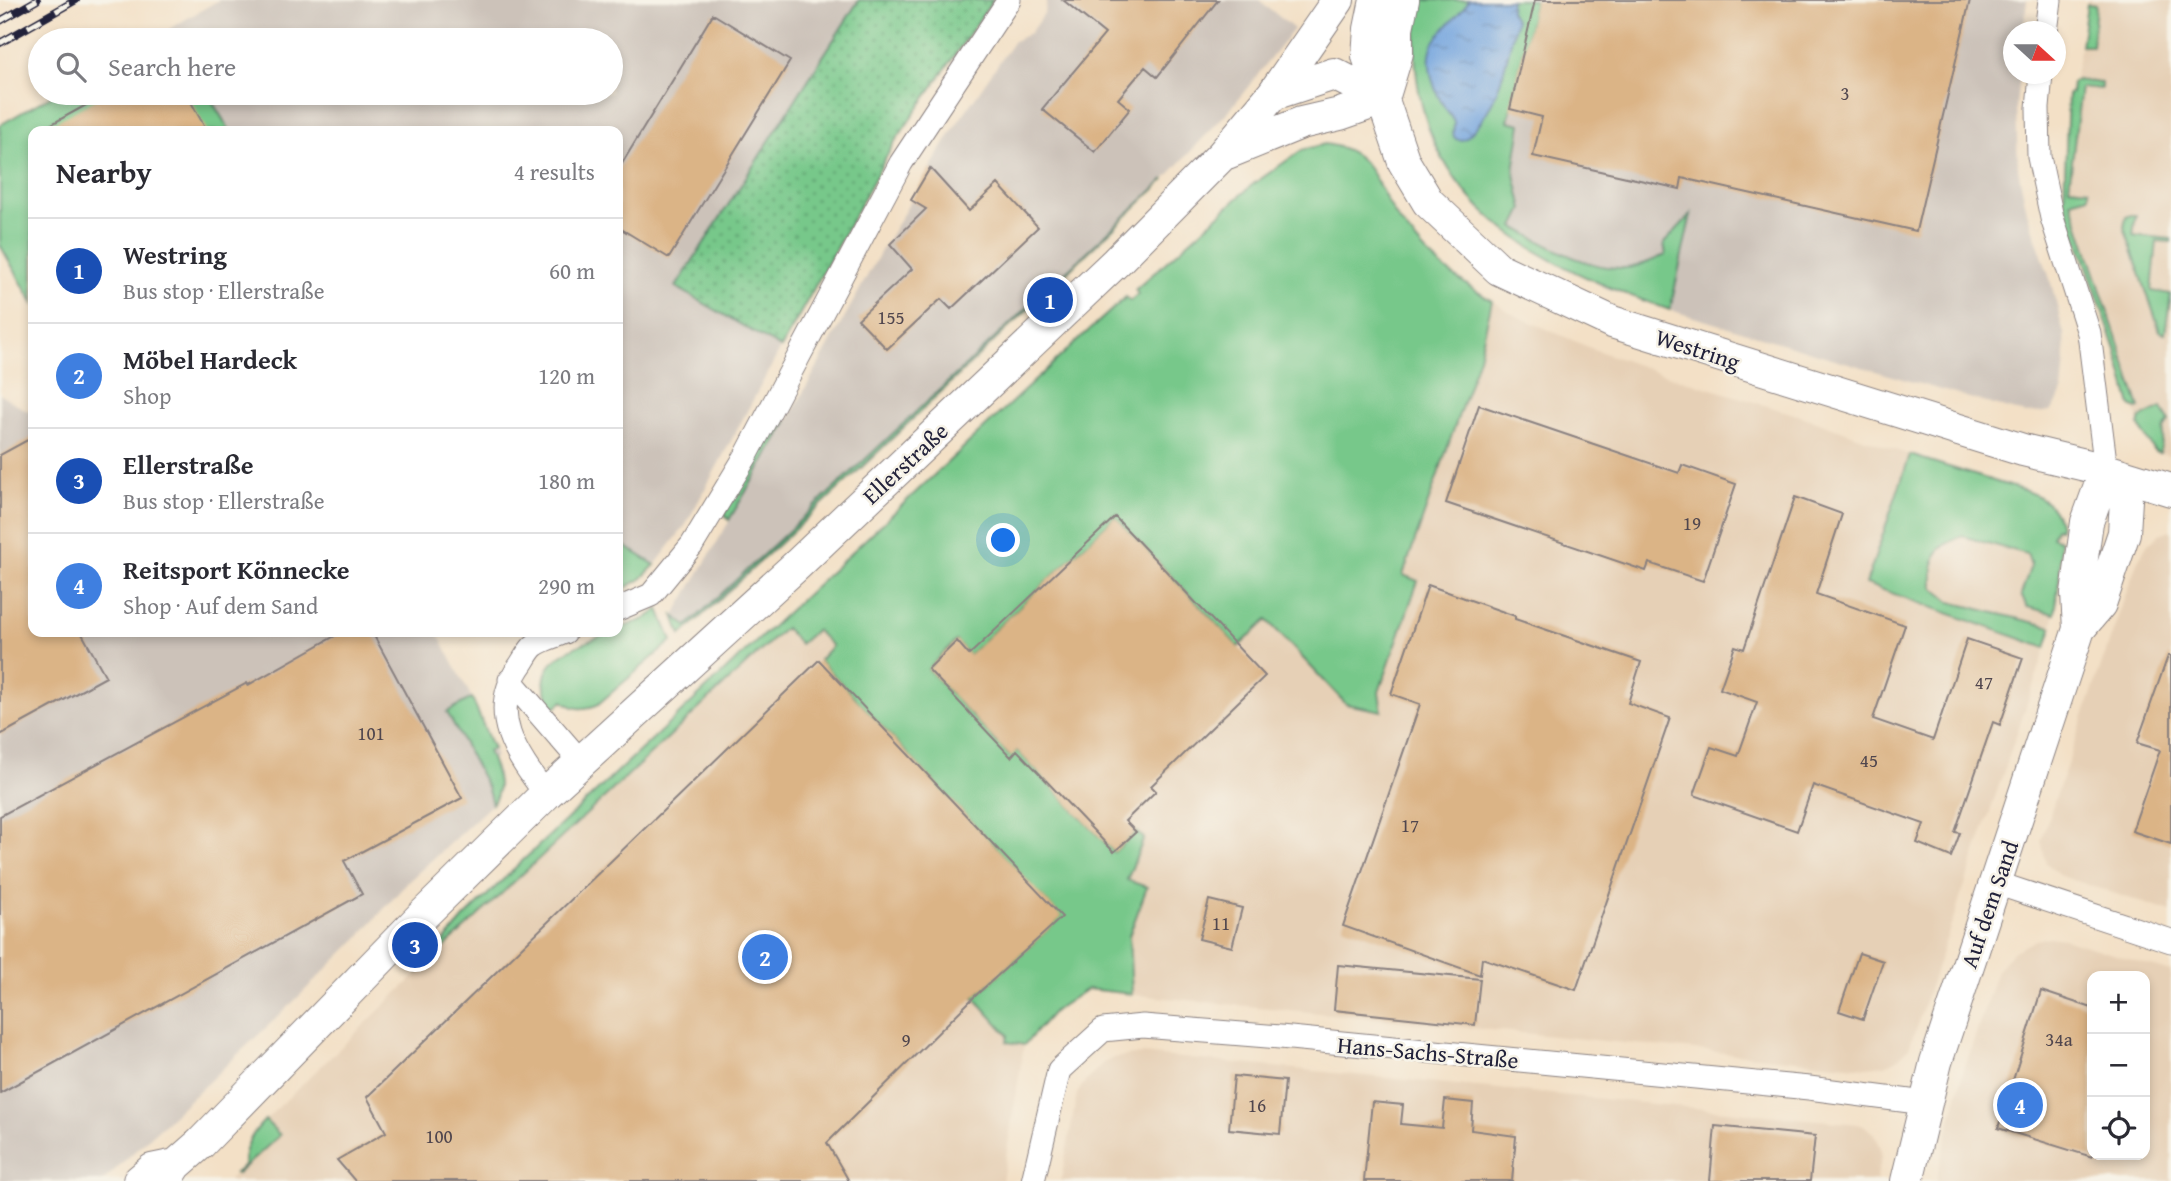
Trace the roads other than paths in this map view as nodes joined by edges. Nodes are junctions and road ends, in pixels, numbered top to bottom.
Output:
1 (1009, 0) edge
2 (1338, 0) edge
3 (1376, 0) edge
4 (1403, 0) edge
5 (2050, 0) edge
6 (2047, 21) edge
7 (2040, 84) edge
8 (1273, 94) junction
9 (1383, 99) junction
10 (1222, 155) junction
11 (2106, 470) junction
12 (2171, 490) edge
13 (623, 607) edge
14 (553, 637) edge
15 (510, 680) junction
16 (581, 762) junction
17 (546, 794) junction
18 (1996, 883) junction
19 (2171, 941) edge
20 (1925, 1103) junction
21 (171, 1173) edge
22 (139, 1181) edge
23 (1033, 1181) edge
24 (1907, 1181) edge

1 - 13 street
2 - 8 main road, Ellerstraße
3 - 9 main road
4 - 9 main road
5 - 6 street
7 - 11 street
8 - 9 main road
8 - 10 main road, Ellerstraße
9 - 10 main road, Ellerstraße
9 - 11 main road, Westring
10 - 16 main road, Ellerstraße
11 - 12 main road, Westring
11 - 18 main road, Auf dem Sand
14 - 15 street
15 - 16 street
15 - 17 street
16 - 17 main road, Ellerstraße
17 - 21 main road, Ellerstraße
18 - 19 street
18 - 20 main road, Auf dem Sand
20 - 23 street, Hans-Sachs-Straße
20 - 24 main road, Auf dem Sand
21 - 22 main road, Ellerstraße

